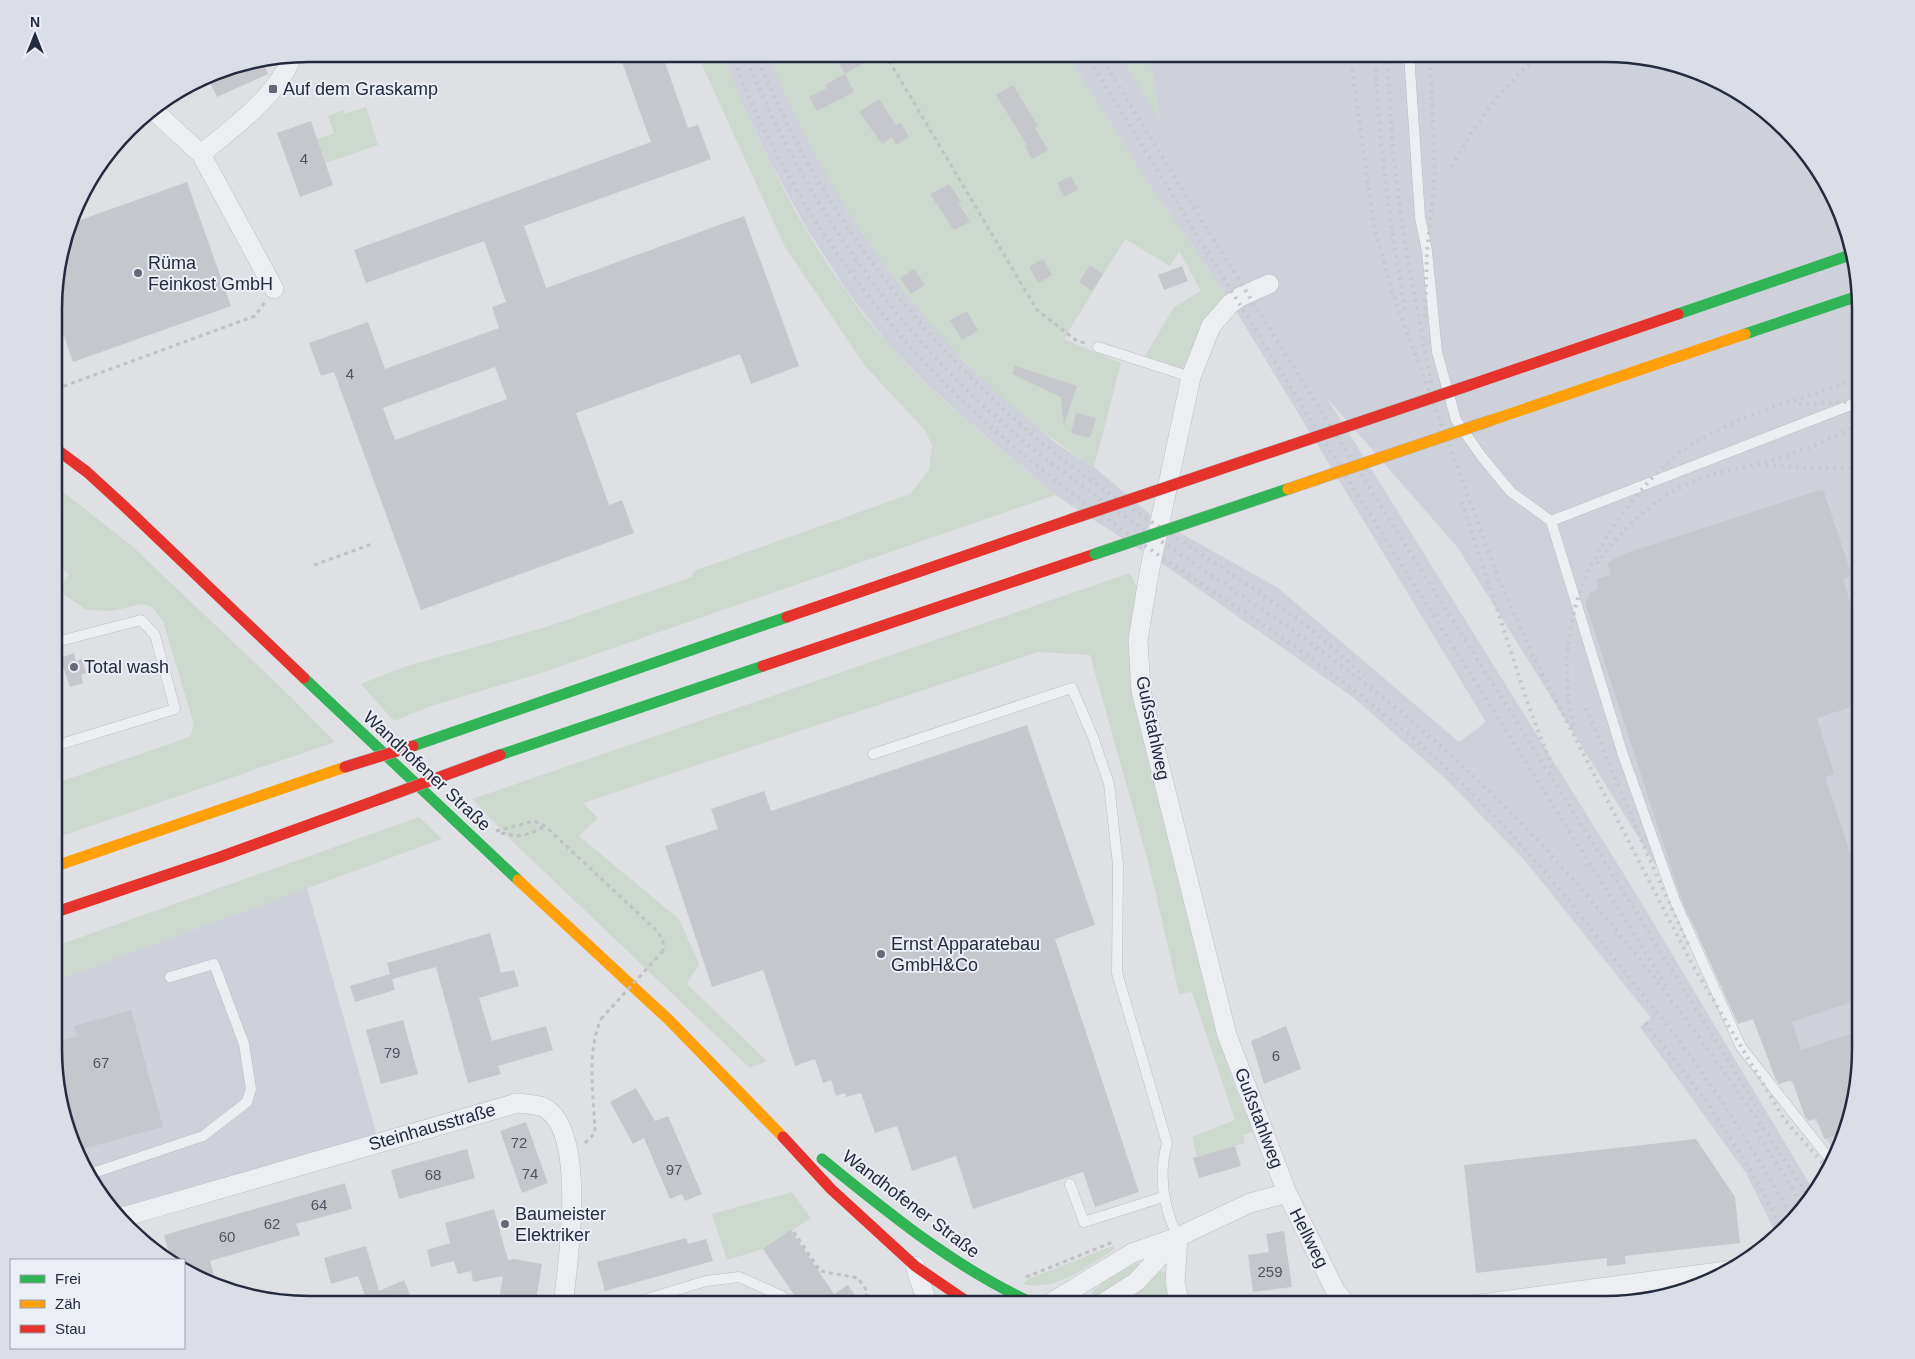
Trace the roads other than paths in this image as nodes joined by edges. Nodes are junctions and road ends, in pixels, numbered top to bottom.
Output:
1 (1410, 62) edge
2 (287, 64) edge
3 (158, 115) edge
4 (201, 154) junction
5 (1847, 255) edge
6 (1268, 284) dead end
7 (274, 289) road end
8 (1852, 298) edge
9 (1098, 347) road end
10 (1191, 377) junction
11 (1852, 404) edge
12 (62, 453) edge
13 (1551, 521) junction
14 (62, 640) edge
15 (62, 744) edge
16 (873, 754) dead end
17 (62, 864) edge
18 (62, 910) edge
19 (170, 977) dead end
20 (770, 1123) junction
21 (1828, 1157) edge
22 (96, 1172) edge
23 (1070, 1184) dead end
24 (1287, 1193) junction
25 (1163, 1197) junction
26 (127, 1216) edge
27 (1178, 1237) junction
28 (915, 1266) junction
29 (1711, 1273) edge
30 (564, 1296) edge
31 (657, 1296) edge
32 (782, 1296) edge
33 (925, 1296) edge
34 (959, 1296) edge
35 (1014, 1296) edge
36 (1062, 1296) edge
37 (1114, 1296) edge
38 (1178, 1296) edge
39 (1339, 1296) edge
40 (1527, 1296) edge

1 - 13 lane
2 - 4 street
3 - 4 street
4 - 7 street
5 - 17 main road, bridge
6 - 10 street, Gußstahlweg
8 - 18 main road, bridge
9 - 10 lane
10 - 24 street, Gußstahlweg
11 - 13 lane
12 - 20 main road, Wandhofener Straße
13 - 21 lane
14 - 15 lane
16 - 25 lane
19 - 22 lane
20 - 28 main road, Wandhofener Straße
20 - 35 main road, Wandhofener Straße
23 - 25 lane
24 - 27 street, Hellweg
24 - 39 street, Hellweg
25 - 27 lane
26 - 30 street, Steinhausstraße
27 - 36 street, Hellweg
27 - 37 street, Hellweg
27 - 38 street
28 - 33 street
28 - 34 main road, Wandhofener Straße
29 - 40 street
31 - 32 lane

